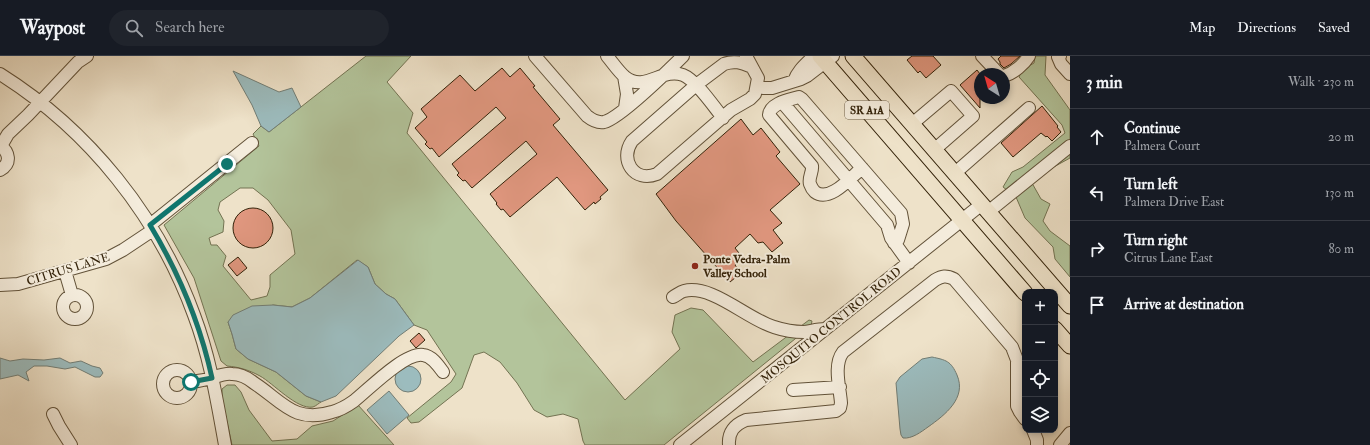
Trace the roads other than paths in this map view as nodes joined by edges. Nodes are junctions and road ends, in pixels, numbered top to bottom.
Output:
1 (87, 56) edge
2 (535, 56) edge
3 (607, 56) edge
4 (683, 56) edge
5 (746, 56) edge
6 (853, 56) edge
7 (982, 56) edge
8 (1029, 56) edge
9 (1060, 56) edge
10 (823, 58) edge
11 (752, 67) junction
12 (993, 68) edge
13 (1010, 73) edge
14 (0, 74) edge
15 (1070, 74) edge
16 (664, 75) junction
17 (624, 76) junction
18 (696, 85) junction
19 (757, 87) junction
20 (40, 102) junction
21 (782, 102) junction
22 (625, 108) junction
23 (1029, 108) dead end
24 (723, 118) junction
25 (912, 124) junction
26 (252, 143) dead end
27 (1, 145) edge
28 (1070, 146) edge
29 (934, 150) junction
30 (862, 168) junction
31 (0, 170) edge
32 (955, 173) junction
33 (848, 179) junction
34 (985, 208) junction
35 (962, 220) junction
36 (152, 228) junction
37 (894, 243) junction
38 (909, 263) junction
39 (65, 271) junction
40 (0, 285) edge
41 (1022, 290) edge
42 (72, 295) dead end
43 (673, 297) dead end
44 (1070, 306) edge
45 (826, 329) junction
46 (1058, 332) edge
47 (1070, 346) edge
48 (443, 372) dead end
49 (212, 378) junction
50 (191, 382) dead end
51 (840, 386) junction
52 (793, 390) dead end
53 (53, 414) dead end
54 (1022, 415) edge
55 (1070, 432) edge
56 (1034, 433) edge
57 (71, 445) edge
58 (225, 445) edge
59 (680, 445) edge
60 (729, 445) edge
61 (1037, 445) edge
62 (1060, 445) edge

1 - 20 street
2 - 22 street
3 - 17 street
4 - 16 street
5 - 11 street
6 - 25 main road, SR A1A
7 - 12 street
8 - 13 street
9 - 15 street
10 - 19 street
10 - 35 main road, SR A1A
11 - 18 street
11 - 19 street
14 - 20 street
16 - 17 street
16 - 18 street
16 - 22 street
17 - 22 street
18 - 24 street
18 - 24 street
19 - 24 street
20 - 27 street
20 - 36 street
21 - 30 street
21 - 33 street
21 - 33 street
23 - 32 street
25 - 29 main road, SR A1A
25 - 29 street
26 - 36 street, CITRUS LANE
27 - 31 street
28 - 34 street, MOSQUITO CONTROL ROAD
29 - 32 main road, SR A1A
30 - 33 street
30 - 37 street
32 - 34 main road, SR A1A
33 - 37 street
34 - 35 street, MOSQUITO CONTROL ROAD
34 - 44 main road, SR A1A
35 - 38 street, MOSQUITO CONTROL ROAD
35 - 41 main road, SR A1A
36 - 39 street, CITRUS LANE
36 - 49 street
37 - 38 street
38 - 45 street, MOSQUITO CONTROL ROAD
39 - 40 street, CITRUS LANE
39 - 42 street
43 - 45 street
45 - 59 street, MOSQUITO CONTROL ROAD
46 - 47 main road
48 - 49 street
49 - 50 street
49 - 58 street
51 - 52 street
51 - 54 street
51 - 60 street
53 - 57 street
55 - 62 street
56 - 61 street

